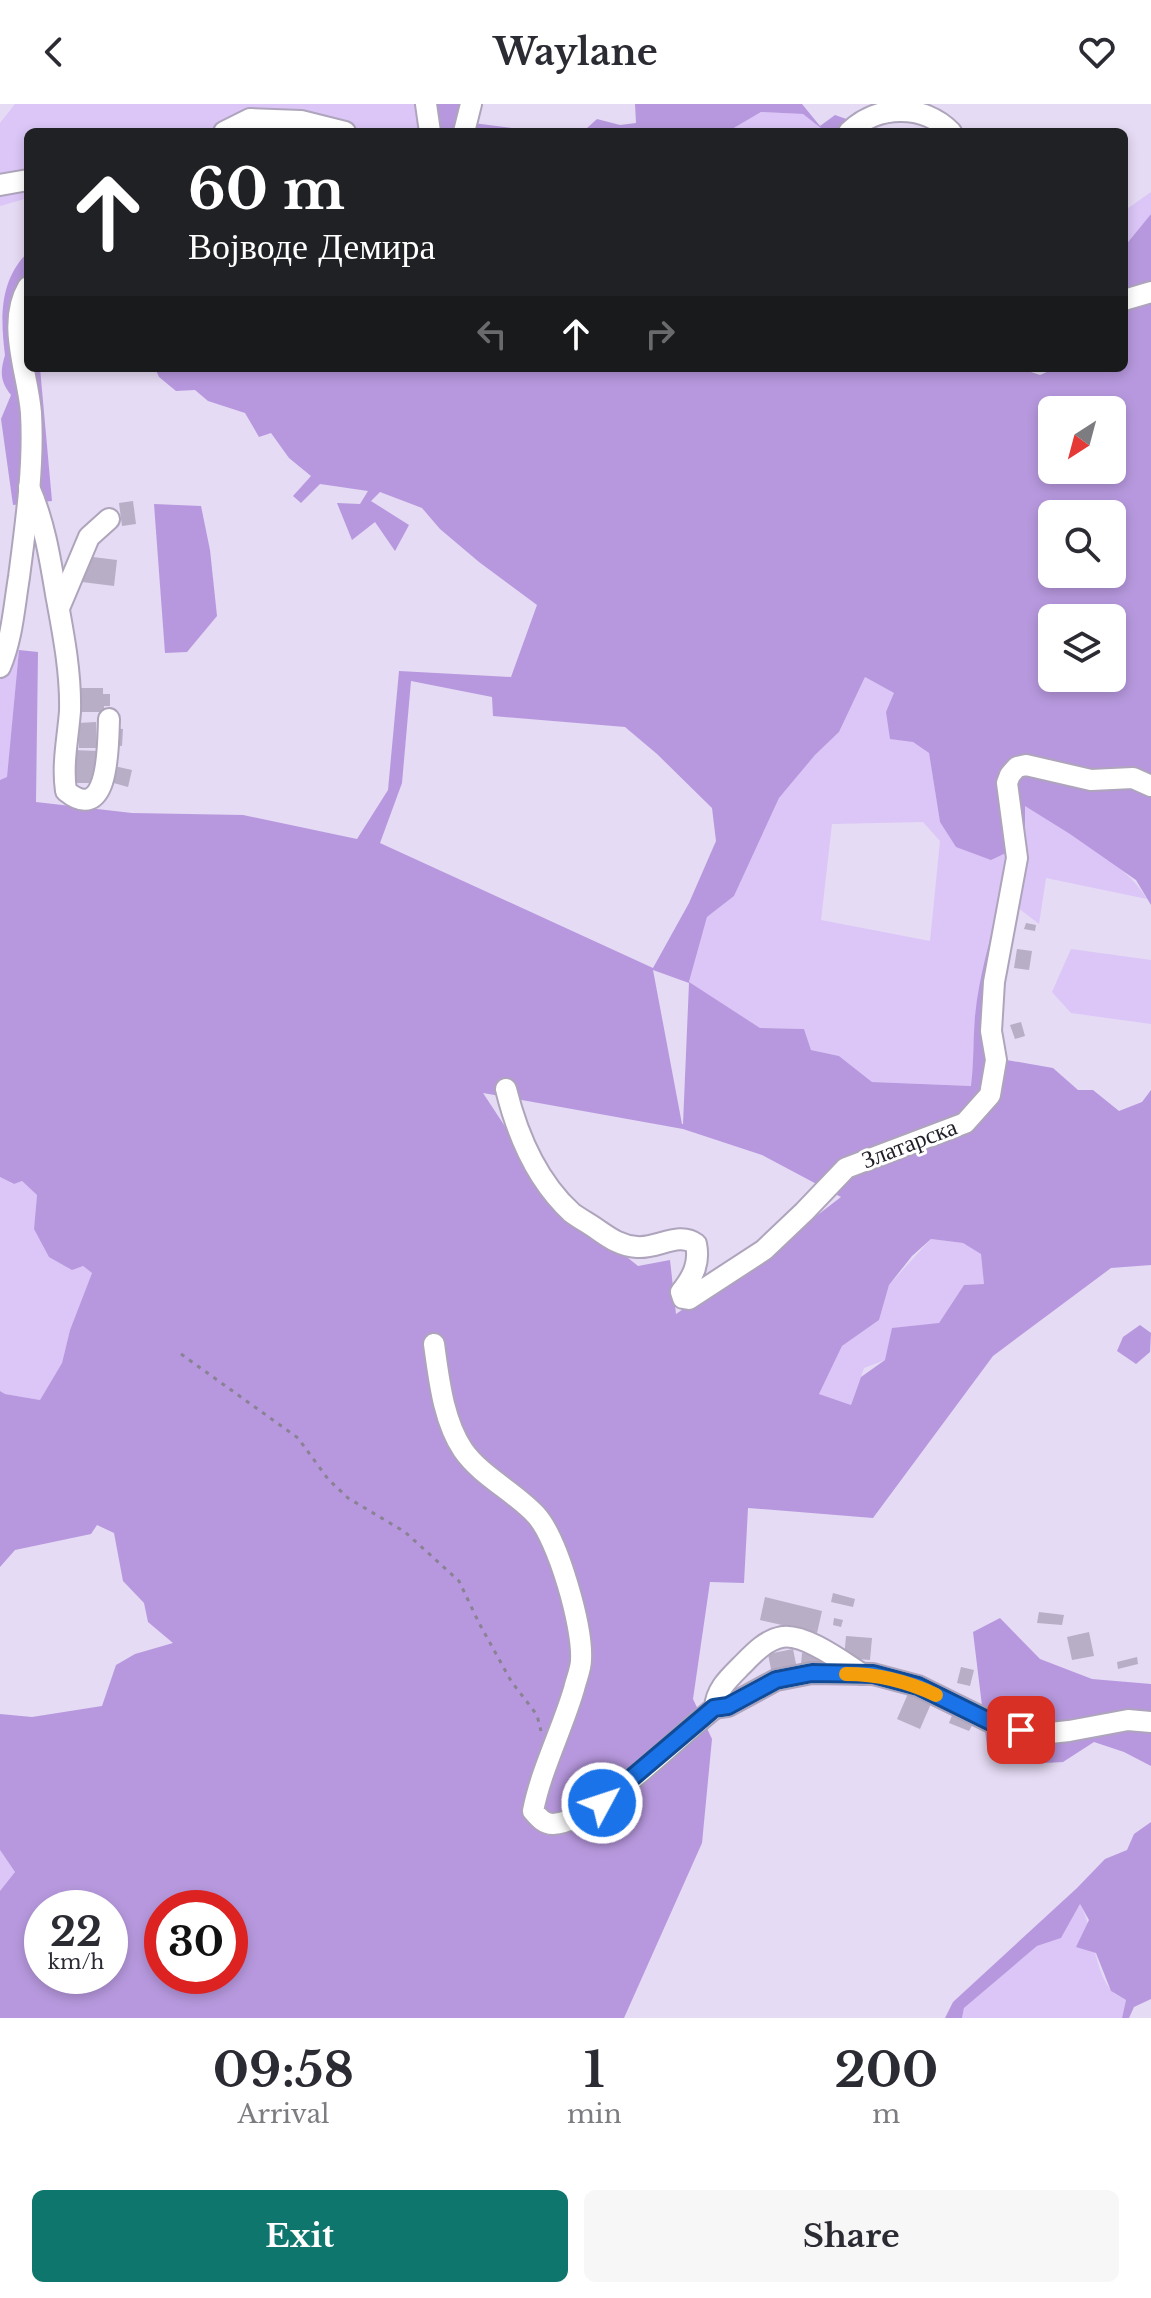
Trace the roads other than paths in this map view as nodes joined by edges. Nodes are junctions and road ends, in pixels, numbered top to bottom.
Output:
1 (426, 104) edge
2 (471, 104) edge
3 (892, 105) edge
4 (232, 128) edge
5 (329, 128) edge
6 (429, 128) edge
7 (465, 128) edge
8 (854, 128) edge
9 (948, 128) edge
10 (24, 181) edge
11 (0, 185) edge
12 (1151, 292) edge
13 (24, 298) edge
14 (1128, 299) edge
15 (24, 366) edge
16 (25, 372) edge
17 (29, 487) junction
18 (109, 519) dead end
19 (59, 608) junction
20 (0, 667) edge
21 (109, 719) dead end
22 (1151, 786) edge
23 (506, 1089) dead end
24 (434, 1344) dead end
25 (862, 1674) junction
26 (715, 1708) junction
27 (1151, 1722) edge

1 - 6 street
2 - 7 street
3 - 8 street
3 - 9 street
4 - 5 street
10 - 11 street
12 - 14 street
13 - 15 street
16 - 17 street
17 - 19 street
17 - 20 street
18 - 19 street
19 - 21 street
22 - 23 street, Златарска
24 - 26 street
25 - 26 street
25 - 26 street
25 - 27 street

